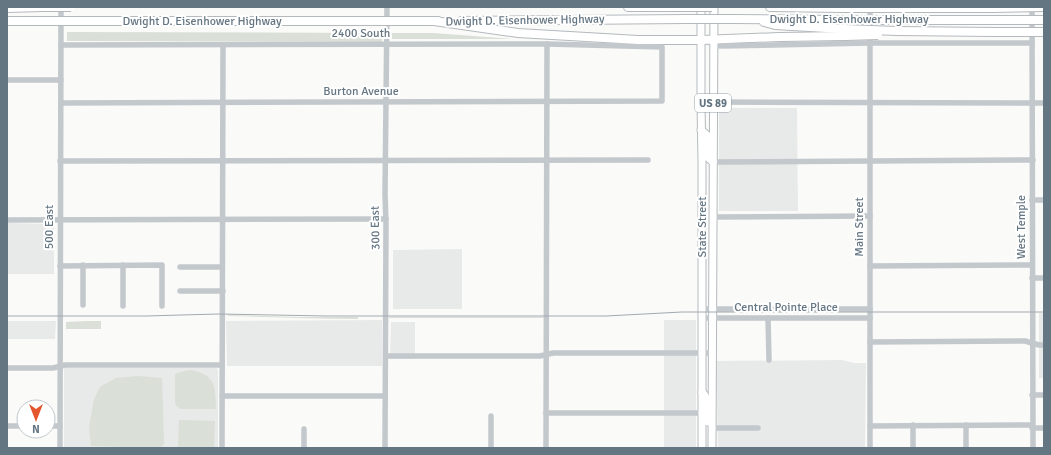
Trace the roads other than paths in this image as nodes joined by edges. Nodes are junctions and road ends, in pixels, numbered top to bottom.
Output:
1 (21, 7) edge
2 (43, 7) edge
3 (61, 7) edge
4 (71, 7) edge
5 (387, 7) edge
6 (628, 7) edge
7 (684, 7) edge
8 (701, 7) edge
9 (713, 7) edge
10 (770, 7) edge
11 (870, 7) edge
12 (1032, 7) edge
13 (7, 8) edge
14 (842, 8) edge
15 (993, 8) edge
16 (1044, 8) edge
17 (755, 19) junction
18 (1044, 20) edge
19 (434, 21) junction
20 (7, 23) edge
21 (844, 32) junction
22 (1044, 32) edge
23 (701, 40) junction
24 (714, 42) junction
25 (870, 43) junction
26 (1032, 43) junction
27 (386, 44) junction
28 (547, 44) junction
29 (61, 45) junction
30 (223, 45) junction
31 (7, 80) edge
32 (61, 80) junction
33 (662, 101) joint
34 (223, 102) junction
35 (386, 102) junction
36 (547, 102) junction
37 (713, 102) junction
38 (870, 102) junction
39 (1032, 102) junction
40 (61, 103) junction
41 (1044, 103) edge
42 (701, 130) junction
43 (648, 160) dead end
44 (870, 160) junction
45 (1033, 160) junction
46 (223, 161) junction
47 (386, 161) junction
48 (546, 161) junction
49 (702, 161) junction
50 (60, 162) junction
51 (713, 162) junction
52 (713, 183) junction
53 (1032, 200) junction
54 (1044, 200) edge
55 (870, 216) junction
56 (713, 217) junction
57 (386, 219) junction
58 (7, 220) edge
59 (222, 220) junction
60 (60, 221) junction
61 (123, 265) junction
62 (60, 266) junction
63 (83, 266) junction
64 (870, 266) junction
65 (1032, 266) junction
66 (222, 267) junction
67 (180, 268) dead end
68 (1032, 278) junction
69 (1044, 278) edge
70 (180, 291) dead end
71 (222, 291) junction
72 (83, 305) dead end
73 (123, 306) dead end
74 (162, 306) dead end
75 (702, 309) junction
76 (713, 309) junction
77 (870, 309) junction
78 (702, 318) junction
79 (712, 318) junction
80 (768, 318) junction
81 (870, 318) junction
82 (870, 342) junction
83 (1032, 343) junction
84 (1044, 345) edge
85 (702, 352) junction
86 (712, 353) junction
87 (546, 355) junction
88 (386, 356) junction
89 (769, 360) dead end
90 (222, 365) junction
91 (60, 367) junction
92 (7, 368) edge
93 (702, 392) junction
94 (1032, 395) junction
95 (1044, 395) edge
96 (222, 396) junction
97 (385, 396) junction
98 (546, 413) junction
99 (702, 413) junction
100 (491, 416) dead end
101 (966, 425) junction
102 (56, 426) edge
103 (60, 426) junction
104 (870, 426) junction
105 (912, 426) junction
106 (1032, 427) junction
107 (712, 428) junction
108 (758, 428) dead end
109 (1044, 428) edge
110 (304, 430) dead end
111 (60, 448) edge
112 (222, 448) edge
113 (304, 448) edge
114 (385, 448) edge
115 (491, 448) edge
116 (546, 448) edge
117 (702, 448) edge
118 (712, 448) edge
119 (870, 448) edge
120 (913, 448) edge
121 (966, 448) edge
122 (1032, 448) edge

1 - 2 highway
1 - 13 highway
2 - 4 highway, bridge
3 - 29 street, 500 East
5 - 27 street, 300 East
6 - 7 highway
7 - 9 highway, bridge
8 - 23 main road, State Street / US 89
9 - 24 main road, State Street / US 89
10 - 14 highway, Dwight D. Eisenhower Highway
11 - 25 street, Main Street
12 - 26 street, West Temple
14 - 15 highway, Dwight D. Eisenhower Highway, bridge
15 - 16 highway, Dwight D. Eisenhower Highway, bridge
17 - 18 highway, Dwight D. Eisenhower Highway, bridge
17 - 19 highway, Dwight D. Eisenhower Highway, bridge
17 - 21 highway
19 - 20 highway, Dwight D. Eisenhower Highway, bridge
19 - 23 highway
21 - 22 highway, bridge
21 - 24 highway
23 - 24 highway
23 - 42 main road, State Street / US 89
24 - 25 street
24 - 37 main road, State Street / US 89
25 - 26 street
25 - 38 street, Main Street
26 - 39 street, West Temple
27 - 28 street, 2400 South
27 - 30 street, 2400 South
27 - 35 street, 300 East
28 - 33 street, 2400 South
28 - 36 street
29 - 30 street, 2400 South
29 - 32 street, 500 East
30 - 34 street
31 - 32 street
32 - 40 street, 500 East
33 - 36 street, Burton Avenue
34 - 35 street, Burton Avenue
34 - 40 street, Burton Avenue
34 - 46 street
35 - 36 street, Burton Avenue
35 - 47 street, 300 East
36 - 48 street
37 - 38 street
37 - 51 main road, State Street / US 89
38 - 39 street
38 - 44 street, Main Street
39 - 41 street
39 - 45 street, West Temple
40 - 50 street, 500 East
42 - 49 main road, State Street / US 89
42 - 51 main road
43 - 48 street
44 - 45 street
44 - 51 street
44 - 55 street, Main Street
45 - 53 street, West Temple
46 - 47 street
46 - 50 street
46 - 59 street
47 - 48 street
47 - 57 street, 300 East
48 - 87 street
49 - 52 main road
49 - 75 main road, State Street / US 89
50 - 60 street, 500 East
51 - 52 main road, State Street / US 89
52 - 56 main road, State Street / US 89
53 - 54 street
53 - 65 street, West Temple
55 - 56 street
55 - 64 street, Main Street
56 - 76 main road, State Street / US 89
57 - 59 street
57 - 88 street, 300 East
58 - 60 street
59 - 60 street
59 - 66 street
60 - 62 street, 500 East
61 - 63 street
61 - 73 street
61 - 74 street
62 - 63 street
62 - 91 street, 500 East
63 - 72 street
64 - 65 street
64 - 77 street, Main Street
65 - 68 street, West Temple
66 - 67 street
66 - 71 street
68 - 69 street
68 - 83 street, West Temple
70 - 71 street
71 - 90 street
75 - 76 street, Central Pointe Place
75 - 78 main road, State Street / US 89
76 - 77 street, Central Pointe Place
76 - 79 main road, State Street / US 89
77 - 81 street, Main Street
78 - 79 street, Central Pointe Place
78 - 85 main road, State Street / US 89
79 - 80 street, Central Pointe Place
79 - 86 main road, State Street / US 89
80 - 81 street, Central Pointe Place
80 - 89 street
81 - 82 street, Main Street
82 - 83 street
82 - 104 street, Main Street
83 - 84 street
83 - 94 street, West Temple
85 - 86 street
85 - 87 street
85 - 93 main road, State Street / US 89
86 - 107 main road, State Street / US 89
87 - 88 street
87 - 98 street
88 - 97 street, 300 East
90 - 91 street
90 - 96 street
91 - 92 street
91 - 103 street, 500 East
93 - 99 main road, State Street / US 89
93 - 107 main road
94 - 95 street
94 - 106 street, West Temple
96 - 97 street
96 - 112 street
97 - 114 street, 300 East
98 - 99 street
98 - 116 street
99 - 117 main road, State Street / US 89
100 - 115 street
101 - 105 street
101 - 106 street
101 - 121 street
102 - 103 street
103 - 111 street, 500 East
104 - 105 street
104 - 119 street, Main Street
105 - 120 street
106 - 109 street
106 - 122 street, West Temple
107 - 108 street
107 - 118 main road, State Street / US 89
110 - 113 street

